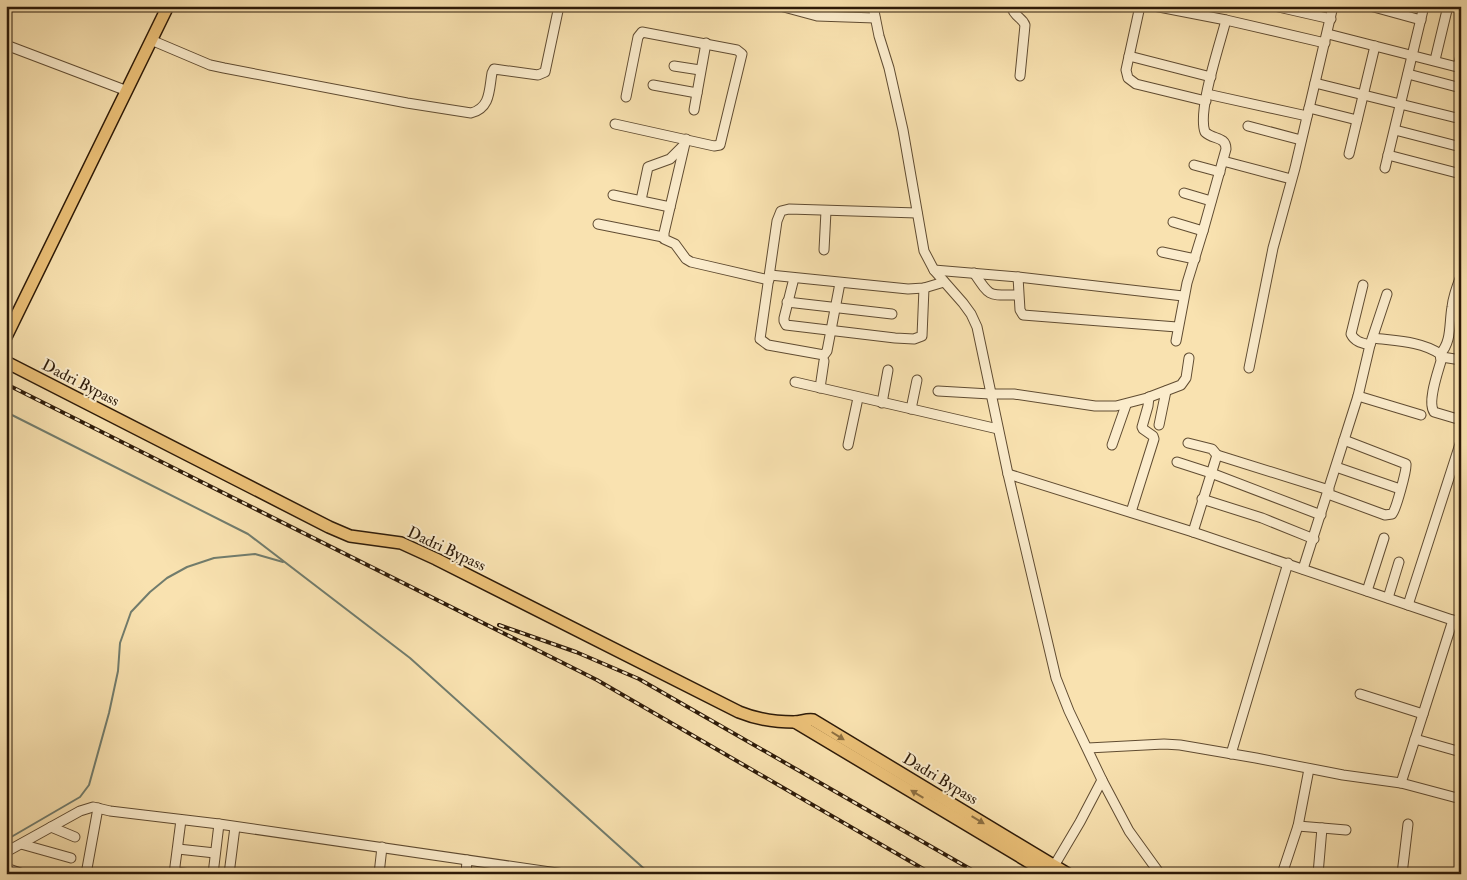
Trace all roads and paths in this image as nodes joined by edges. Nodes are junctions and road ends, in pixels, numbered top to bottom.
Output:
1 (160, 6) edge
2 (168, 6) edge
3 (559, 6) edge
4 (780, 6) edge
5 (873, 6) edge
6 (1011, 6) edge
7 (1140, 6) edge
8 (1154, 6) edge
9 (1274, 6) edge
10 (1333, 6) edge
11 (1370, 6) edge
12 (1424, 6) edge
13 (1448, 6) edge
14 (1177, 8) edge
15 (804, 9) edge
16 (1201, 10) edge
17 (875, 18) junction
18 (1331, 19) junction
19 (1226, 20) junction
20 (1421, 20) junction
21 (1328, 34) junction
22 (151, 40) junction
23 (706, 43) junction
24 (1325, 43) junction
25 (6, 45) edge
26 (1376, 46) junction
27 (1412, 55) junction
28 (1461, 55) edge
29 (1129, 56) junction
30 (1435, 60) junction
31 (674, 66) dead end
32 (1459, 68) edge
33 (700, 70) junction
34 (1408, 74) junction
35 (1020, 76) dead end
36 (1212, 77) junction
37 (1315, 83) junction
38 (653, 85) dead end
39 (1461, 88) edge
40 (122, 89) junction
41 (697, 93) junction
42 (1363, 96) junction
43 (626, 97) dead end
44 (1207, 98) junction
45 (1401, 103) junction
46 (694, 110) dead end
47 (1308, 112) junction
48 (1461, 119) edge
49 (1357, 120) junction
50 (615, 124) dead end
51 (1248, 126) dead end
52 (1395, 130) junction
53 (1301, 140) junction
54 (686, 141) junction
55 (1461, 147) edge
56 (1349, 154) dead end
57 (1388, 154) junction
58 (1223, 161) junction
59 (1194, 166) dead end
60 (1384, 168) dead end
61 (1220, 172) junction
62 (1461, 174) edge
63 (1292, 179) junction
64 (1184, 192) dead end
65 (613, 195) dead end
66 (641, 200) junction
67 (1211, 200) junction
68 (670, 207) junction
69 (826, 210) junction
70 (917, 213) junction
71 (1173, 222) dead end
72 (598, 224) dead end
73 (1203, 231) junction
74 (663, 237) junction
75 (824, 250) dead end
76 (1162, 252) dead end
77 (1195, 259) junction
78 (934, 270) junction
79 (974, 273) junction
80 (769, 277) junction
81 (1018, 277) junction
82 (794, 278) junction
83 (944, 282) junction
84 (1460, 282) edge
85 (840, 283) junction
86 (1363, 285) dead end
87 (924, 288) junction
88 (1387, 294) dead end
89 (1018, 295) junction
90 (1183, 296) junction
91 (788, 302) junction
92 (836, 307) junction
93 (892, 314) dead end
94 (6, 320) edge
95 (1450, 326) junction
96 (1178, 327) junction
97 (1461, 329) edge
98 (831, 331) junction
99 (6, 337) edge
100 (1176, 341) dead end
101 (1371, 342) junction
102 (1441, 356) junction
103 (1190, 358) dead end
104 (1461, 360) edge
105 (6, 362) edge
106 (824, 362) dead end
107 (1249, 368) dead end
108 (888, 370) dead end
109 (917, 380) dead end
110 (795, 382) dead end
111 (820, 388) junction
112 (938, 391) dead end
113 (1166, 391) junction
114 (990, 394) junction
115 (1358, 396) junction
116 (1149, 397) junction
117 (858, 398) junction
118 (882, 403) junction
119 (1126, 404) junction
120 (911, 409) junction
121 (1421, 415) dead end
122 (1461, 420) edge
123 (1159, 425) dead end
124 (998, 428) junction
125 (1344, 440) junction
126 (1461, 441) edge
127 (1188, 443) dead end
128 (1112, 445) dead end
129 (848, 446) dead end
130 (1217, 454) junction
131 (1176, 462) dead end
132 (1336, 467) junction
133 (1211, 472) junction
134 (1008, 474) junction
135 (1400, 489) junction
136 (1328, 492) junction
137 (1202, 500) junction
138 (1131, 512) junction
139 (1321, 515) junction
140 (1193, 532) junction
141 (1384, 538) dead end
142 (1314, 539) junction
143 (1399, 562) dead end
144 (1288, 563) junction
145 (1304, 570) junction
146 (1366, 591) junction
147 (1388, 598) junction
148 (1408, 605) junction
149 (1457, 621) edge
150 (1360, 694) dead end
151 (1423, 714) junction
152 (1415, 739) junction
153 (1088, 748) junction
154 (1461, 752) edge
155 (1231, 754) junction
156 (1309, 769) junction
157 (1102, 780) junction
158 (1401, 783) junction
159 (1461, 799) edge
160 (98, 808) junction
161 (182, 820) junction
162 (219, 824) junction
163 (1408, 824) dead end
164 (235, 826) junction
165 (1298, 826) junction
166 (51, 827) junction
167 (1322, 828) junction
168 (1346, 830) dead end
169 (75, 837) dead end
170 (21, 844) junction
171 (382, 848) junction
172 (178, 849) junction
173 (6, 852) edge
174 (215, 854) junction
175 (71, 858) dead end
176 (467, 860) junction
177 (6, 868) edge
178 (519, 871) edge
179 (1051, 871) edge
180 (174, 873) edge
181 (23, 874) edge
182 (86, 874) edge
183 (191, 874) edge
184 (213, 874) edge
185 (229, 874) edge
186 (379, 874) edge
187 (466, 874) edge
188 (564, 874) edge
189 (1068, 874) edge
190 (1160, 874) edge
191 (1282, 874) edge
192 (1318, 874) edge
193 (1402, 874) edge

1 - 40 main road
2 - 22 main road
3 - 22 street
4 - 15 street
5 - 17 street
6 - 35 street
7 - 29 street
8 - 14 street
9 - 18 street
10 - 18 street
11 - 20 street
12 - 20 street
13 - 30 street
14 - 16 street
15 - 17 street
16 - 19 street
17 - 70 street
18 - 21 street
19 - 24 street
19 - 36 street
20 - 27 street
21 - 24 street
21 - 26 street
22 - 99 main road
23 - 33 street
23 - 43 street
23 - 54 street
24 - 37 street
25 - 40 street
26 - 27 street
26 - 42 street
27 - 30 street
27 - 34 street
28 - 32 street
29 - 36 street
29 - 44 street
30 - 32 street
31 - 33 street
33 - 41 street
34 - 39 street
34 - 45 street
36 - 44 street
37 - 42 street
37 - 47 street
38 - 41 street
40 - 94 main road
41 - 46 street
42 - 45 street
42 - 49 street
44 - 47 street
44 - 58 street
45 - 48 street
45 - 52 street
47 - 49 street
47 - 53 street
49 - 56 street
50 - 54 street
51 - 53 street
52 - 55 street
52 - 57 street
53 - 63 street
54 - 66 street
54 - 68 street
57 - 60 street
57 - 62 street
58 - 61 street
58 - 63 street
59 - 61 street
61 - 67 street
63 - 107 street
64 - 67 street
65 - 66 street
66 - 68 street
67 - 73 street
68 - 74 street
69 - 70 street
69 - 75 street
69 - 80 street
70 - 78 street
71 - 73 street
72 - 74 street
73 - 77 street
74 - 80 street
76 - 77 street
77 - 90 street
78 - 79 street
78 - 83 street
79 - 81 street
79 - 89 street
80 - 82 street
80 - 98 street
81 - 89 street
81 - 90 street
82 - 85 street
82 - 91 street
83 - 87 street
83 - 114 street
84 - 95 street
85 - 87 street
85 - 92 street
86 - 101 street
87 - 98 street
88 - 101 street
89 - 96 street
90 - 96 street
91 - 92 street
91 - 98 street
92 - 93 street
92 - 98 street
95 - 97 street
95 - 102 street
96 - 100 street
101 - 102 street
101 - 115 street
102 - 104 street
102 - 122 street
103 - 113 street
105 - 179 main road, Dadri Bypass
106 - 111 street
108 - 118 street
109 - 120 street
110 - 111 street
111 - 117 street
112 - 114 street
113 - 116 street
113 - 123 street
114 - 119 street
114 - 124 street
115 - 121 street
115 - 125 street
116 - 119 street
116 - 138 street
117 - 118 street
117 - 129 street
118 - 120 street
119 - 128 street
120 - 124 street
124 - 134 street
125 - 132 street
125 - 135 street
126 - 148 street
127 - 130 street
130 - 133 street
130 - 136 street
131 - 133 street
132 - 135 street
132 - 136 street
133 - 137 street
133 - 139 street
134 - 138 street
134 - 153 street
135 - 136 street
136 - 139 street
137 - 140 street
137 - 142 street
138 - 140 street
139 - 142 street
140 - 144 street
141 - 146 street
142 - 145 street
143 - 147 street
144 - 145 street
144 - 155 street
145 - 146 street
146 - 147 street
147 - 148 street
148 - 149 street
149 - 151 street
150 - 151 street
151 - 152 street
152 - 154 street
152 - 158 street
153 - 155 street
153 - 157 street
155 - 156 street
156 - 158 street
156 - 165 street
157 - 179 street
157 - 190 street
158 - 159 street
160 - 161 street
160 - 166 street
160 - 182 street
161 - 162 street
161 - 172 street
162 - 164 street
162 - 174 street
163 - 193 street
164 - 171 street
164 - 185 street
165 - 167 street
165 - 191 street
166 - 169 street
166 - 170 street
167 - 168 street
167 - 192 street
170 - 173 street
170 - 175 street
171 - 176 street
171 - 186 street
172 - 174 street
172 - 180 street
174 - 184 street
176 - 178 street
176 - 187 street
177 - 181 street
178 - 188 street
179 - 189 main road, Dadri Bypass
180 - 183 street

